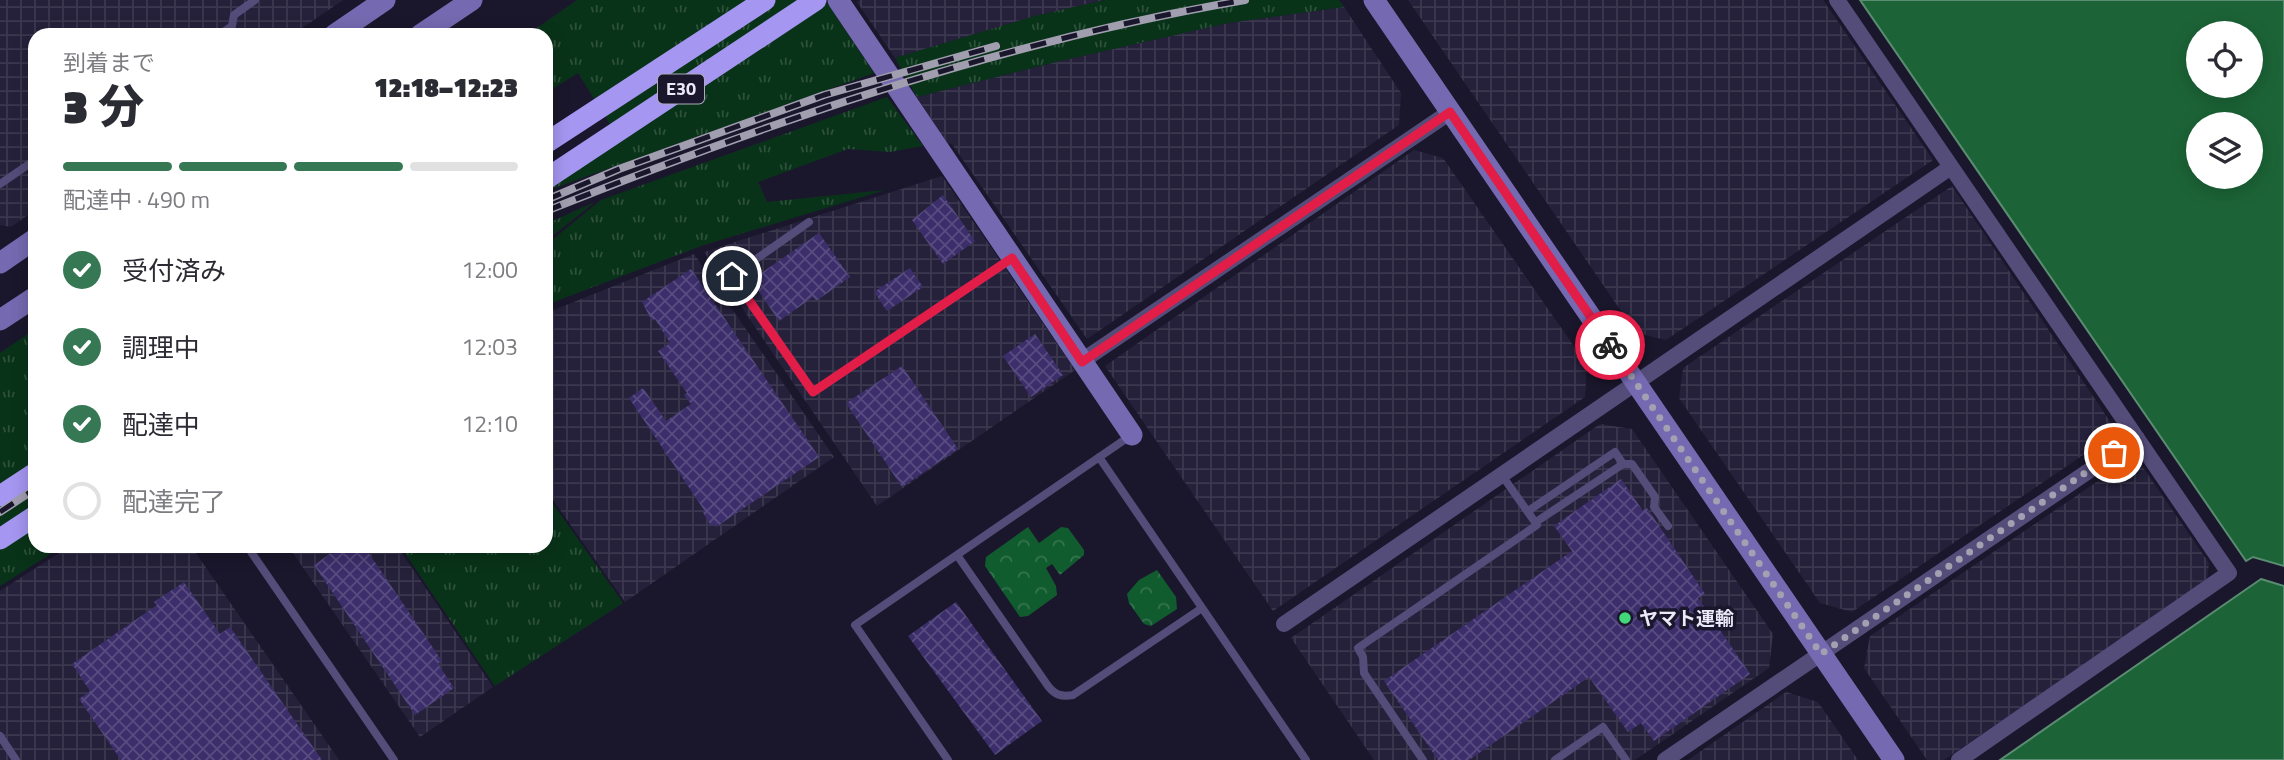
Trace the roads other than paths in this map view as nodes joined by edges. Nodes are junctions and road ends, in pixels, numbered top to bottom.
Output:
1 (255, 0) edge
2 (385, 0) edge
3 (472, 0) edge
4 (765, 0) edge
5 (816, 0) edge
6 (838, 0) edge
7 (1374, 0) edge
8 (1837, 0) edge
9 (229, 28) edge
10 (344, 28) edge
11 (430, 28) edge
12 (1450, 112) junction
13 (553, 138) edge
14 (28, 165) edge
15 (1951, 167) junction
16 (553, 174) edge
17 (0, 184) edge
18 (809, 222) dead end
19 (28, 244) edge
20 (1012, 258) junction
21 (0, 262) edge
22 (28, 302) edge
23 (0, 320) edge
24 (1082, 362) junction
25 (1635, 382) junction
26 (1132, 435) joint
27 (2137, 438) junction
28 (1099, 457) junction
29 (1623, 464) junction
30 (1502, 474) junction
31 (28, 478) edge
32 (0, 496) edge
33 (1528, 511) junction
34 (28, 521) edge
35 (1536, 523) junction
36 (1668, 526) dead end
37 (0, 539) edge
38 (252, 553) edge
39 (957, 555) junction
40 (1202, 608) junction
41 (1284, 624) dead end
42 (1821, 654) junction
43 (0, 736) edge
44 (16, 760) edge
45 (394, 760) edge
46 (948, 760) edge
47 (1306, 760) edge
48 (1423, 760) edge
49 (1555, 760) edge
50 (1626, 760) edge
51 (1665, 760) edge
52 (1894, 760) edge
53 (1959, 760) edge

1 - 9 lane
2 - 10 street
3 - 11 street
4 - 13 highway, E30
5 - 16 highway, E30
6 - 20 street
7 - 12 street
8 - 15 street
12 - 24 street
12 - 25 street
14 - 17 lane
15 - 25 street
15 - 27 street
18 - 20 lane
19 - 21 street
20 - 24 street
22 - 23 street
24 - 26 street
25 - 30 street
25 - 42 street
26 - 28 lane
27 - 42 street
27 - 53 street
28 - 39 lane
28 - 40 lane
29 - 33 lane
29 - 35 lane
29 - 36 lane
30 - 33 lane
30 - 41 street
31 - 32 highway
33 - 35 lane
34 - 37 highway
35 - 48 lane
38 - 45 lane
39 - 40 lane
39 - 46 lane
40 - 47 lane
42 - 51 street
42 - 52 street
43 - 44 lane
49 - 50 lane

